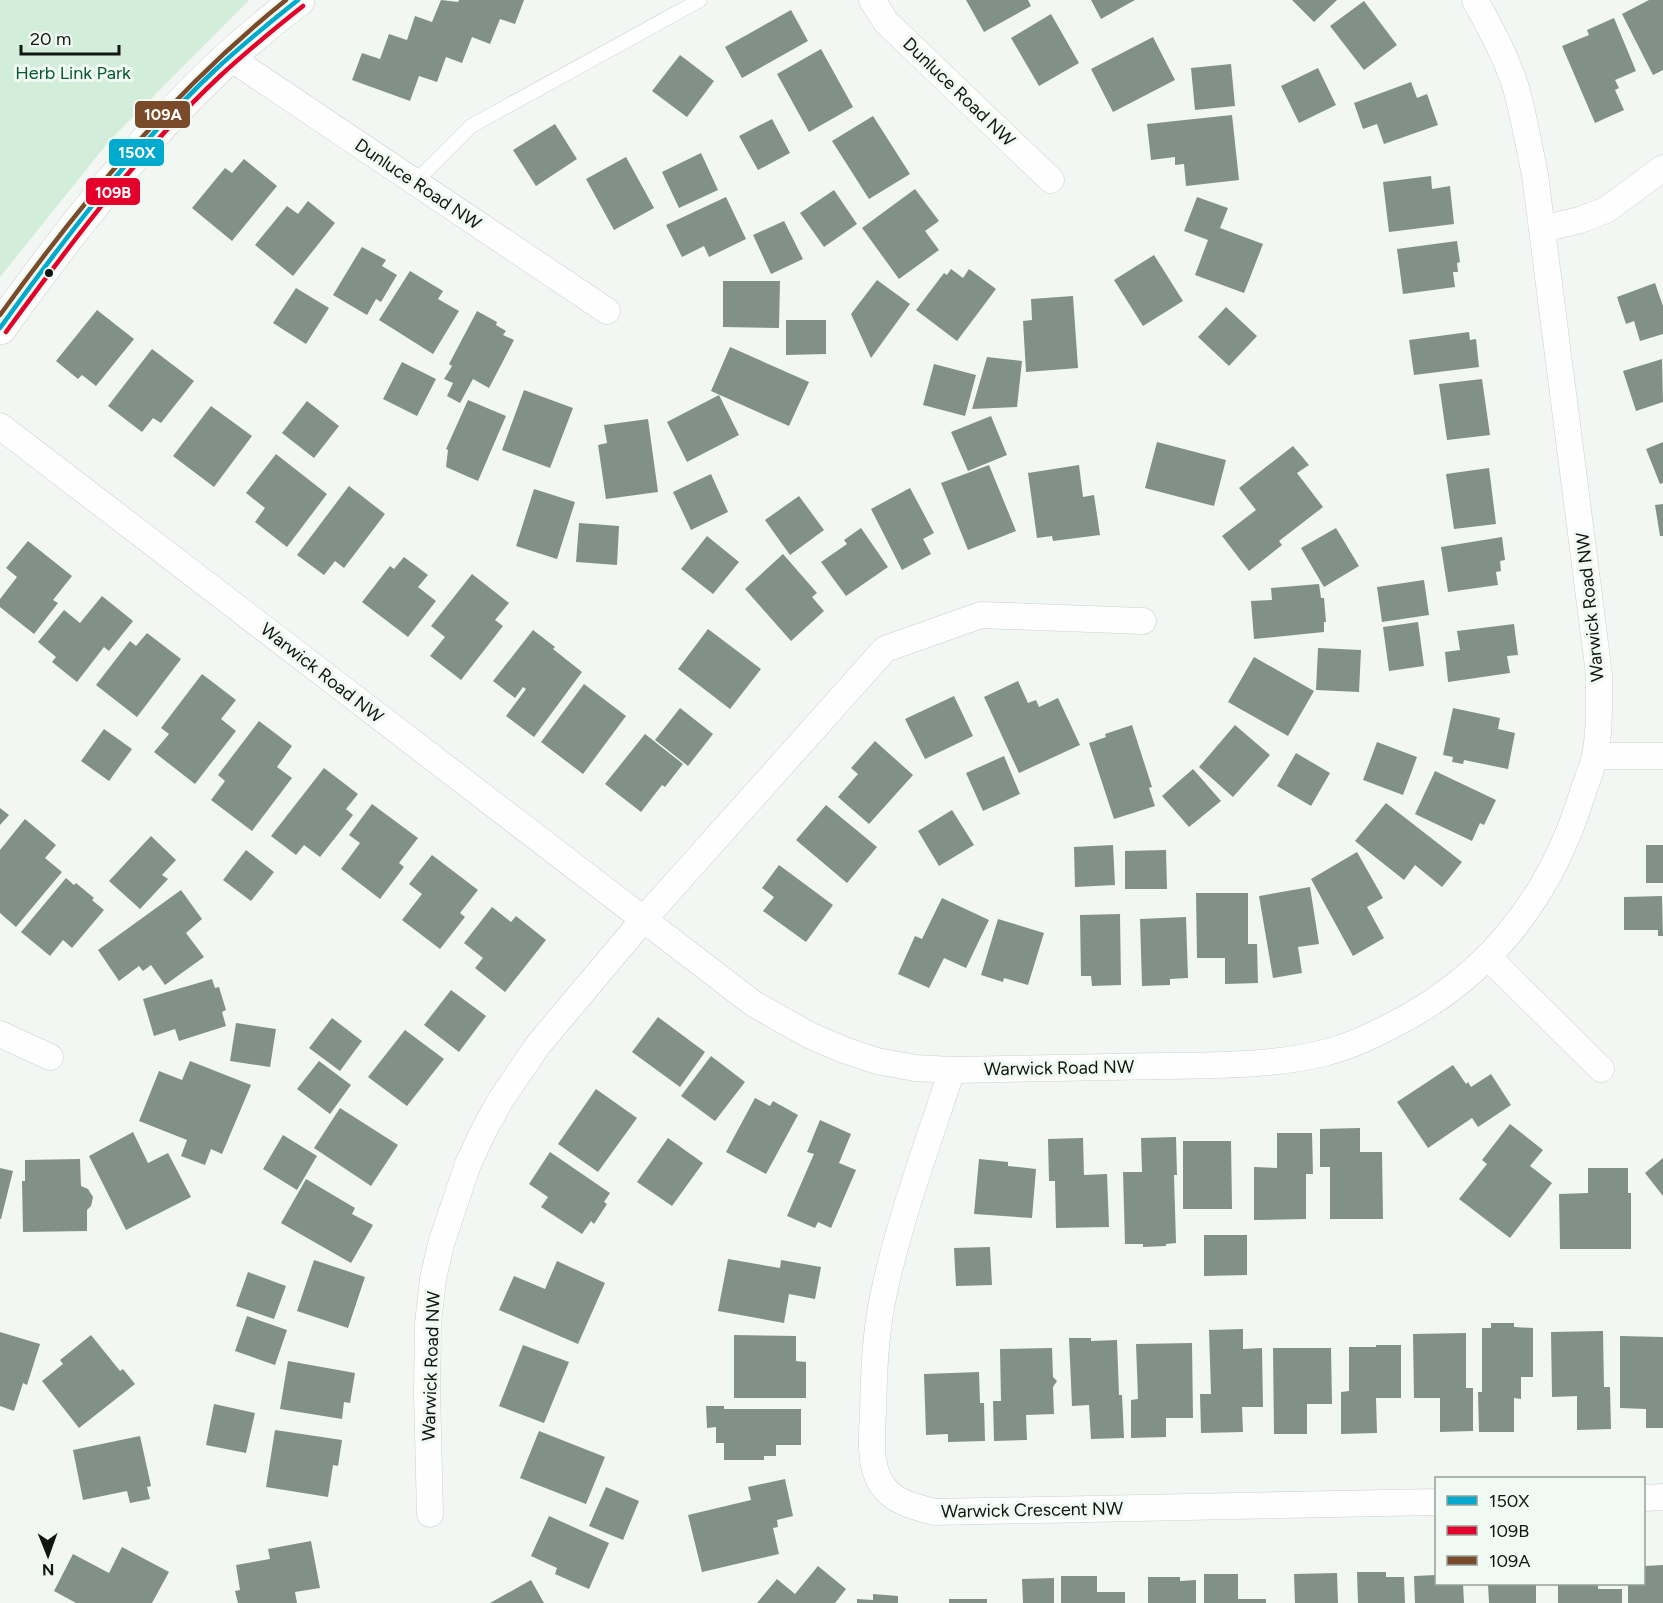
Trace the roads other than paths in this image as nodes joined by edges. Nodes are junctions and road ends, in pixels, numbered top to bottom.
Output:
1 (298, 0) edge
2 (700, 0) edge
3 (872, 0) edge
4 (1475, 0) edge
5 (229, 57) junction
6 (1663, 168) edge
7 (1051, 180) dead end
8 (415, 182) junction
9 (1542, 229) junction
10 (607, 311) dead end
11 (0, 328) edge
12 (0, 426) edge
13 (1143, 621) dead end
14 (1594, 756) junction
15 (1663, 756) edge
16 (643, 920) junction
17 (1489, 958) junction
18 (0, 1034) edge
19 (50, 1057) dead end
20 (1601, 1069) dead end
21 (952, 1070) junction
22 (1663, 1497) edge
23 (1645, 1498) edge
24 (1435, 1502) edge
25 (430, 1514) dead end

1 - 5 street
2 - 8 lane
3 - 7 street, Dunluce Road NW
4 - 9 street, Warwick Road NW
5 - 8 street, Dunluce Road NW
5 - 11 street
6 - 9 street
8 - 10 street, Dunluce Road NW
9 - 14 street, Warwick Road NW
12 - 16 street, Warwick Road NW
13 - 16 street, Warwick Road NW
14 - 15 street
14 - 17 street, Warwick Road NW
16 - 21 street, Warwick Road NW
16 - 25 street, Warwick Road NW
17 - 20 street
17 - 21 street, Warwick Road NW
18 - 19 street
21 - 24 street, Warwick Crescent NW
22 - 23 street

